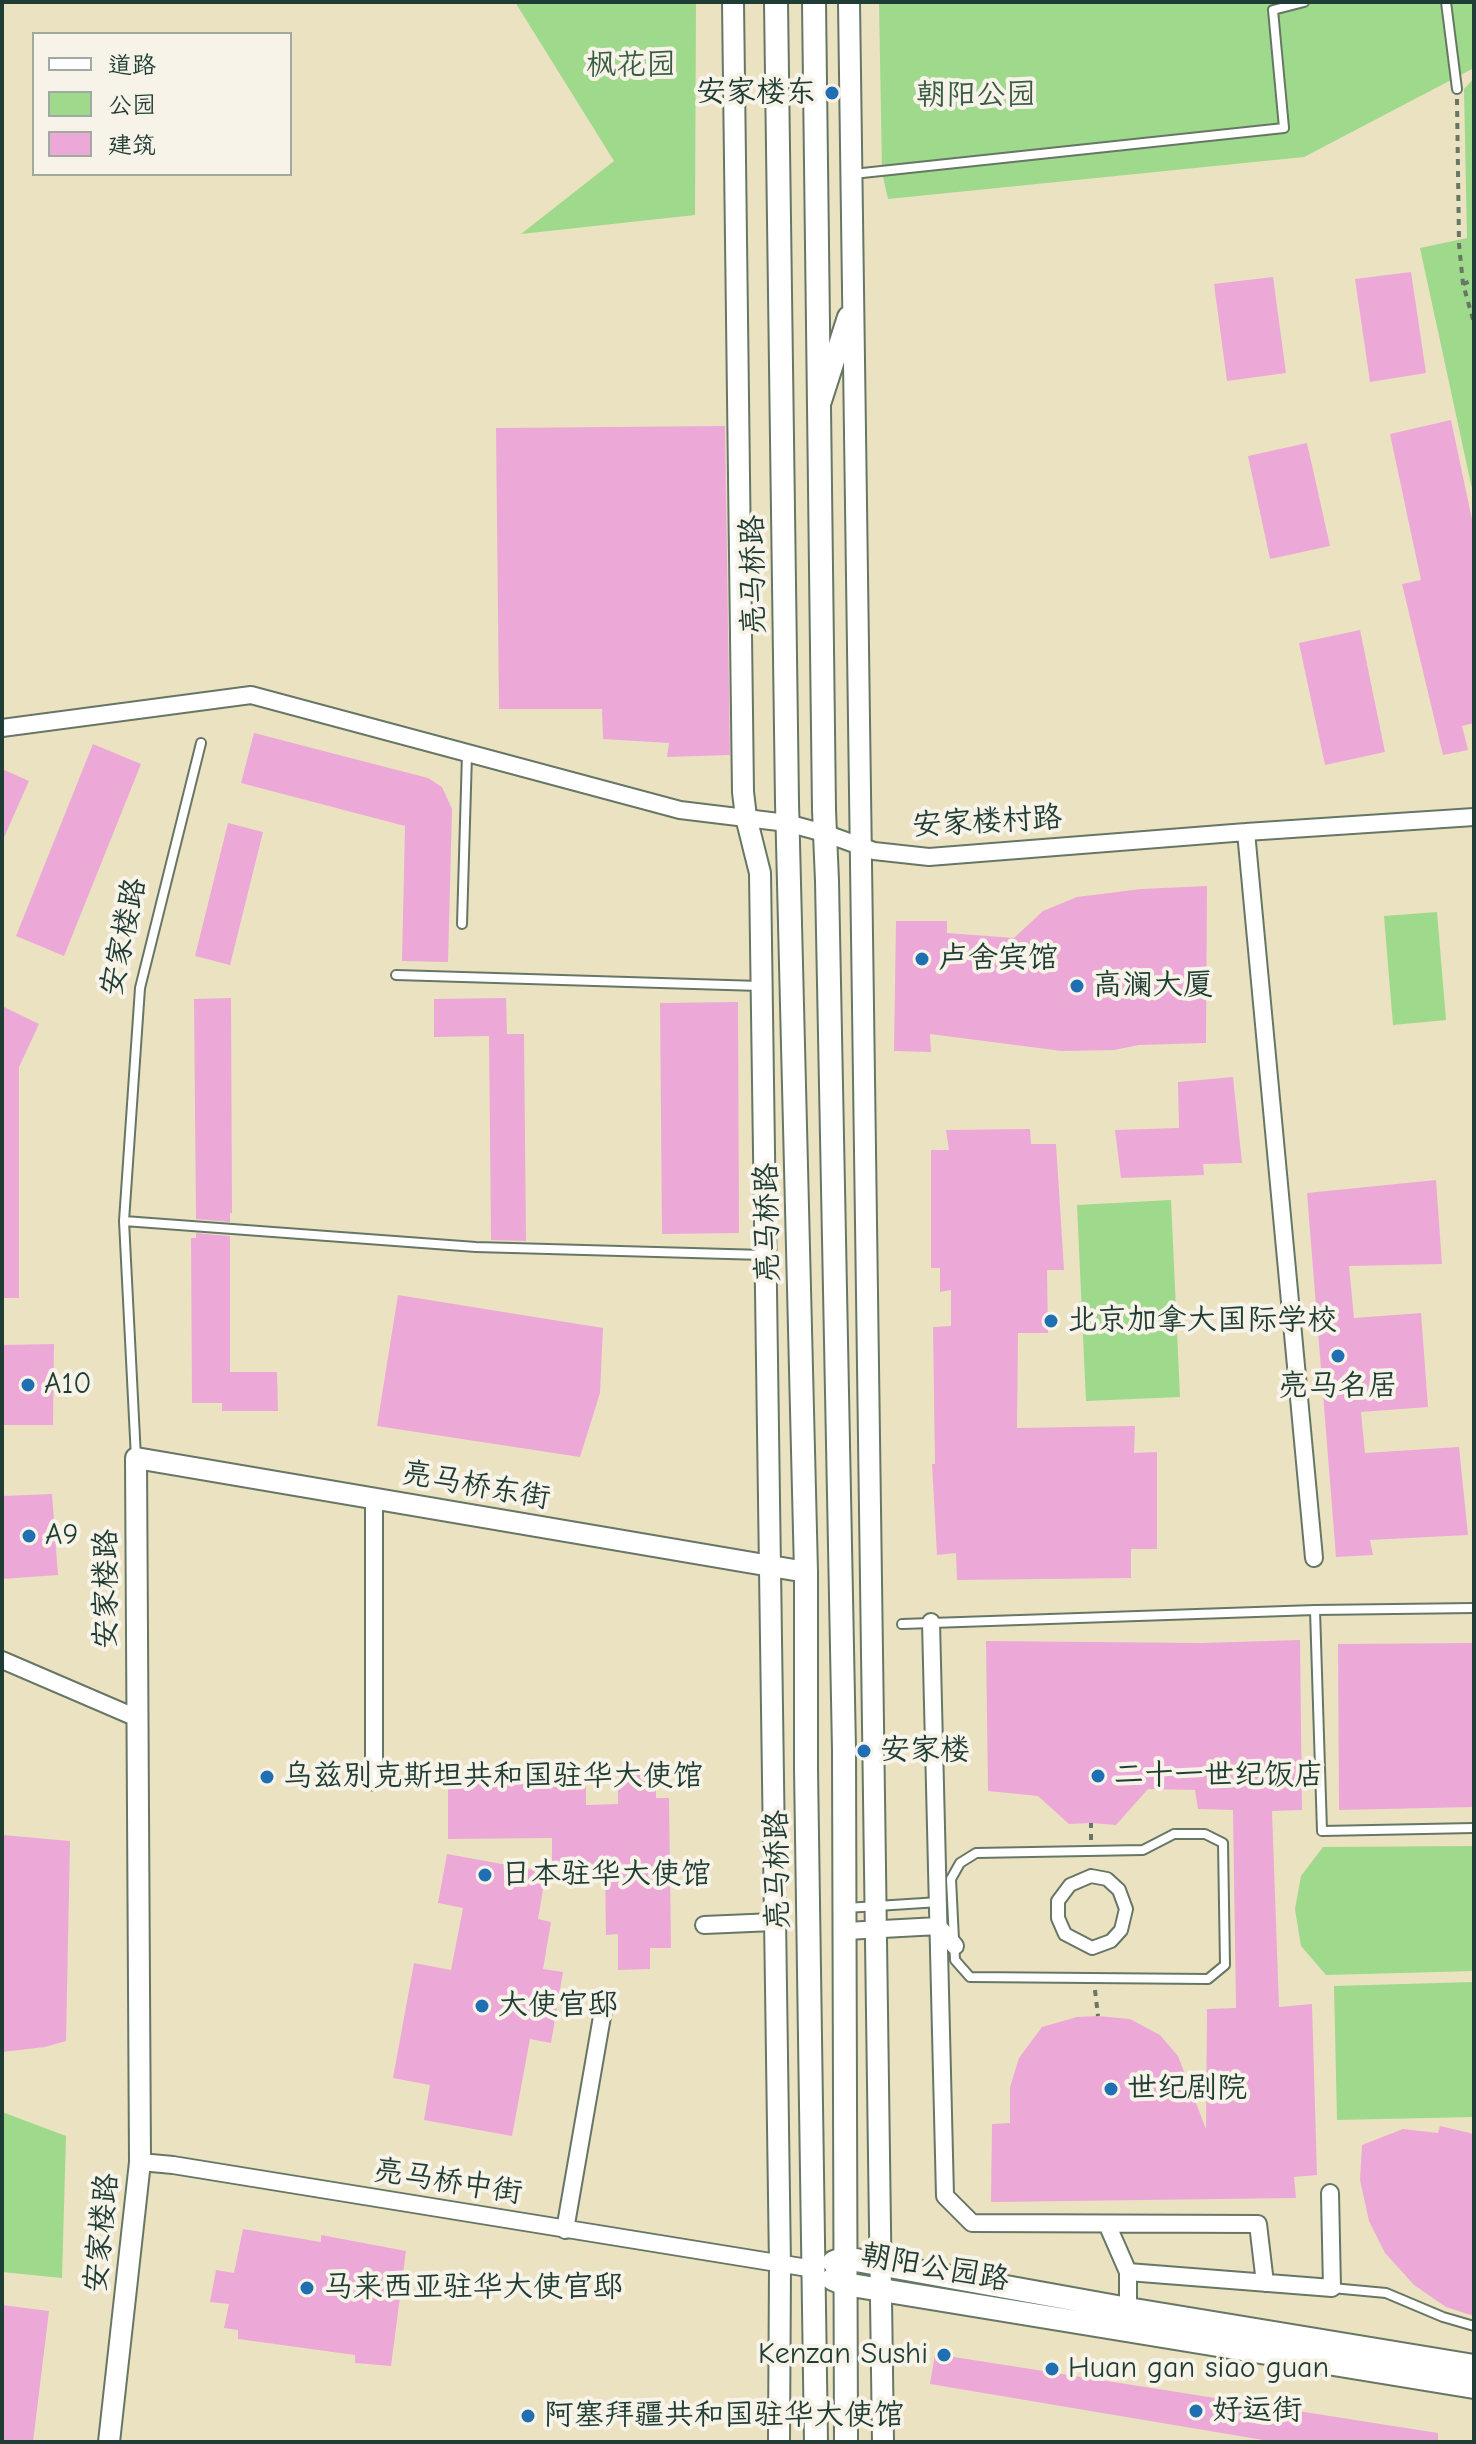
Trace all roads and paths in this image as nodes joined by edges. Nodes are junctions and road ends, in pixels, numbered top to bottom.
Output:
1 (733, 2) edge
2 (776, 2) edge
3 (814, 2) edge
4 (849, 2) edge
5 (1304, 2) edge
6 (1446, 2) edge
7 (1457, 89) joint
8 (852, 174) junction
9 (1474, 280) edge
10 (1463, 284) junction
11 (854, 299) junction
12 (1474, 323) edge
13 (819, 409) junction
14 (2, 728) edge
15 (201, 743) dead end
16 (467, 754) junction
17 (746, 817) junction
18 (1474, 817) edge
19 (787, 823) junction
20 (1246, 832) junction
21 (824, 833) junction
22 (861, 847) junction
23 (462, 924) dead end
24 (396, 975) dead end
25 (761, 986) junction
26 (124, 1221) junction
27 (765, 1255) junction
28 (136, 1458) junction
29 (374, 1499) junction
30 (1314, 1558) dead end
31 (768, 1565) junction
32 (806, 1572) junction
33 (1474, 1608) edge
34 (1315, 1610) junction
35 (931, 1622) junction
36 (902, 1624) dead end
37 (2, 1660) edge
38 (137, 1718) junction
39 (374, 1782) dead end
40 (1474, 1828) edge
41 (1070, 1885) joint
42 (952, 1892) junction
43 (937, 1904) junction
44 (875, 1907) junction
45 (846, 1908) junction
46 (774, 1922) junction
47 (704, 1925) dead end
48 (938, 1926) junction
49 (875, 1930) junction
50 (846, 1931) junction
51 (955, 1946) junction
52 (604, 2005) dead end
53 (140, 2162) junction
54 (1330, 2193) dead end
55 (1107, 2224) junction
56 (565, 2230) junction
57 (845, 2258) junction
58 (880, 2264) junction
59 (780, 2265) junction
60 (814, 2269) junction
61 (1128, 2272) junction
62 (1265, 2283) junction
63 (845, 2284) junction
64 (1332, 2288) junction
65 (881, 2290) junction
66 (1128, 2309) junction
67 (1474, 2326) edge
68 (1474, 2366) edge
69 (1474, 2387) edge
70 (109, 2442) edge
71 (779, 2442) edge
72 (816, 2442) edge
73 (846, 2442) edge
74 (883, 2442) edge

1 - 17 street
2 - 19 main road, 亮马桥路
3 - 13 main road
4 - 8 street
5 - 8 lane
6 - 7 lane
7 - 10 path
8 - 11 street
9 - 10 path
10 - 12 path
11 - 13 street
11 - 22 street
13 - 21 main road
14 - 16 street, 安家楼村路
15 - 26 lane, 安家楼路
16 - 17 street, 安家楼村路
16 - 23 lane
17 - 19 street, 安家楼村路
17 - 25 street
18 - 20 street, 安家楼村路
19 - 21 street, 安家楼村路
19 - 32 main road, 亮马桥路
20 - 22 street, 安家楼村路
20 - 30 street
21 - 22 street, 安家楼村路
21 - 45 main road
22 - 44 street
24 - 25 lane
25 - 27 street
26 - 27 lane
26 - 28 lane, 安家楼路
27 - 31 street
28 - 29 street, 亮马桥东街
28 - 38 street, 安家楼路
29 - 31 street, 亮马桥东街
29 - 39 street
31 - 32 street, 亮马桥东街
31 - 46 street
32 - 60 main road, 亮马桥路
33 - 34 lane
34 - 35 lane
34 - 40 lane
35 - 36 lane
35 - 43 street
37 - 38 street
38 - 53 street, 安家楼路
41 - 41 street
42 - 43 lane
42 - 51 lane
42 - 51 lane
43 - 44 lane
43 - 48 street
44 - 45 lane
44 - 49 street
45 - 50 main road
46 - 47 street
46 - 59 street
48 - 49 street
48 - 51 street
48 - 55 street
49 - 50 street
49 - 58 street
50 - 57 main road
52 - 56 street
53 - 56 street, 亮马桥中街
53 - 70 street, 安家楼路
54 - 64 street
55 - 61 street
55 - 62 street
56 - 59 street, 亮马桥中街
57 - 58 main road, 朝阳公园路
57 - 60 main road, 朝阳公园路
57 - 63 main road
58 - 65 street
58 - 66 main road, 朝阳公园路
59 - 60 street, 亮马桥中街
59 - 71 street
60 - 63 main road, 朝阳公园路
60 - 72 main road, 亮马桥路
61 - 62 street
61 - 66 street
62 - 64 street
63 - 65 main road, 朝阳公园路
63 - 73 main road
64 - 67 lane
65 - 69 main road, 朝阳公园路
65 - 74 street
66 - 68 main road, 朝阳公园路

